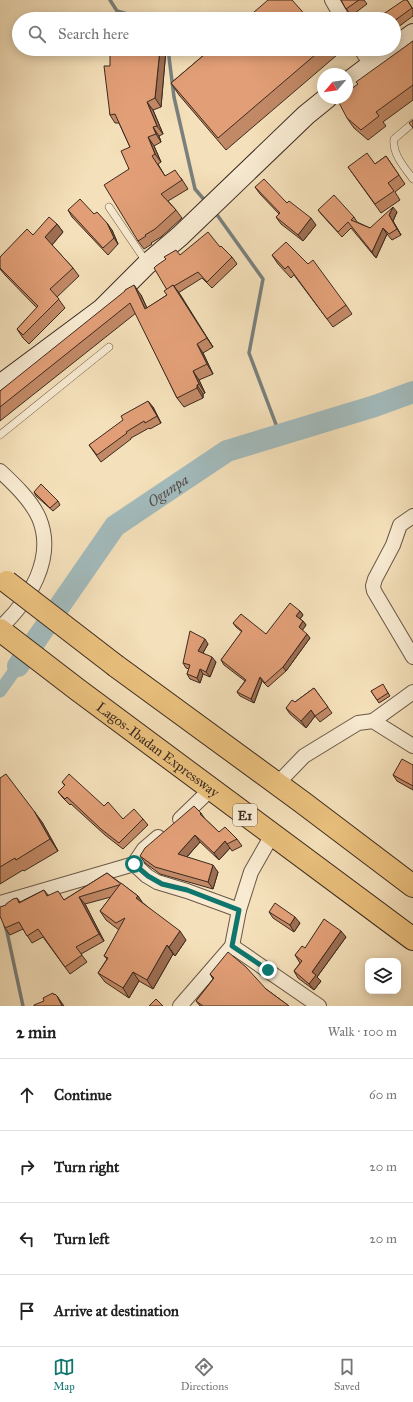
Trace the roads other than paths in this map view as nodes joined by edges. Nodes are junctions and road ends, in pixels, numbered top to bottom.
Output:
1 (332, 0) edge
2 (339, 12) edge
3 (413, 34) edge
4 (401, 42) edge
5 (366, 57) edge
6 (353, 75) edge
7 (320, 104) edge
8 (413, 123) edge
9 (413, 179) edge
10 (109, 208) dead end
11 (147, 264) junction
12 (110, 347) dead end
13 (0, 386) edge
14 (0, 435) edge
15 (0, 471) edge
16 (413, 516) edge
17 (3, 580) edge
18 (0, 629) edge
19 (413, 657) edge
20 (413, 692) edge
21 (373, 721) junction
22 (413, 746) edge
23 (277, 784) junction
24 (211, 789) junction
25 (272, 835) junction
26 (134, 864) junction
27 (413, 886) edge
28 (1, 902) edge
29 (239, 910) junction
30 (413, 939) edge
31 (232, 946) junction
32 (180, 1006) edge
33 (319, 1006) edge

1 - 2 street
3 - 4 street
5 - 6 street
7 - 11 street
8 - 9 lane
10 - 11 lane
11 - 13 street
12 - 14 lane
15 - 18 street
16 - 19 street
17 - 23 highway, bridge
18 - 24 highway, Lagos-Ibadan Expressway / E1
20 - 21 street
21 - 22 street
21 - 23 street
23 - 27 highway
24 - 25 highway, Lagos-Ibadan Expressway / E1
24 - 26 street
25 - 29 street
25 - 30 highway, Lagos-Ibadan Expressway / E1
26 - 28 street
26 - 29 street
29 - 31 street
31 - 32 street
31 - 33 street

